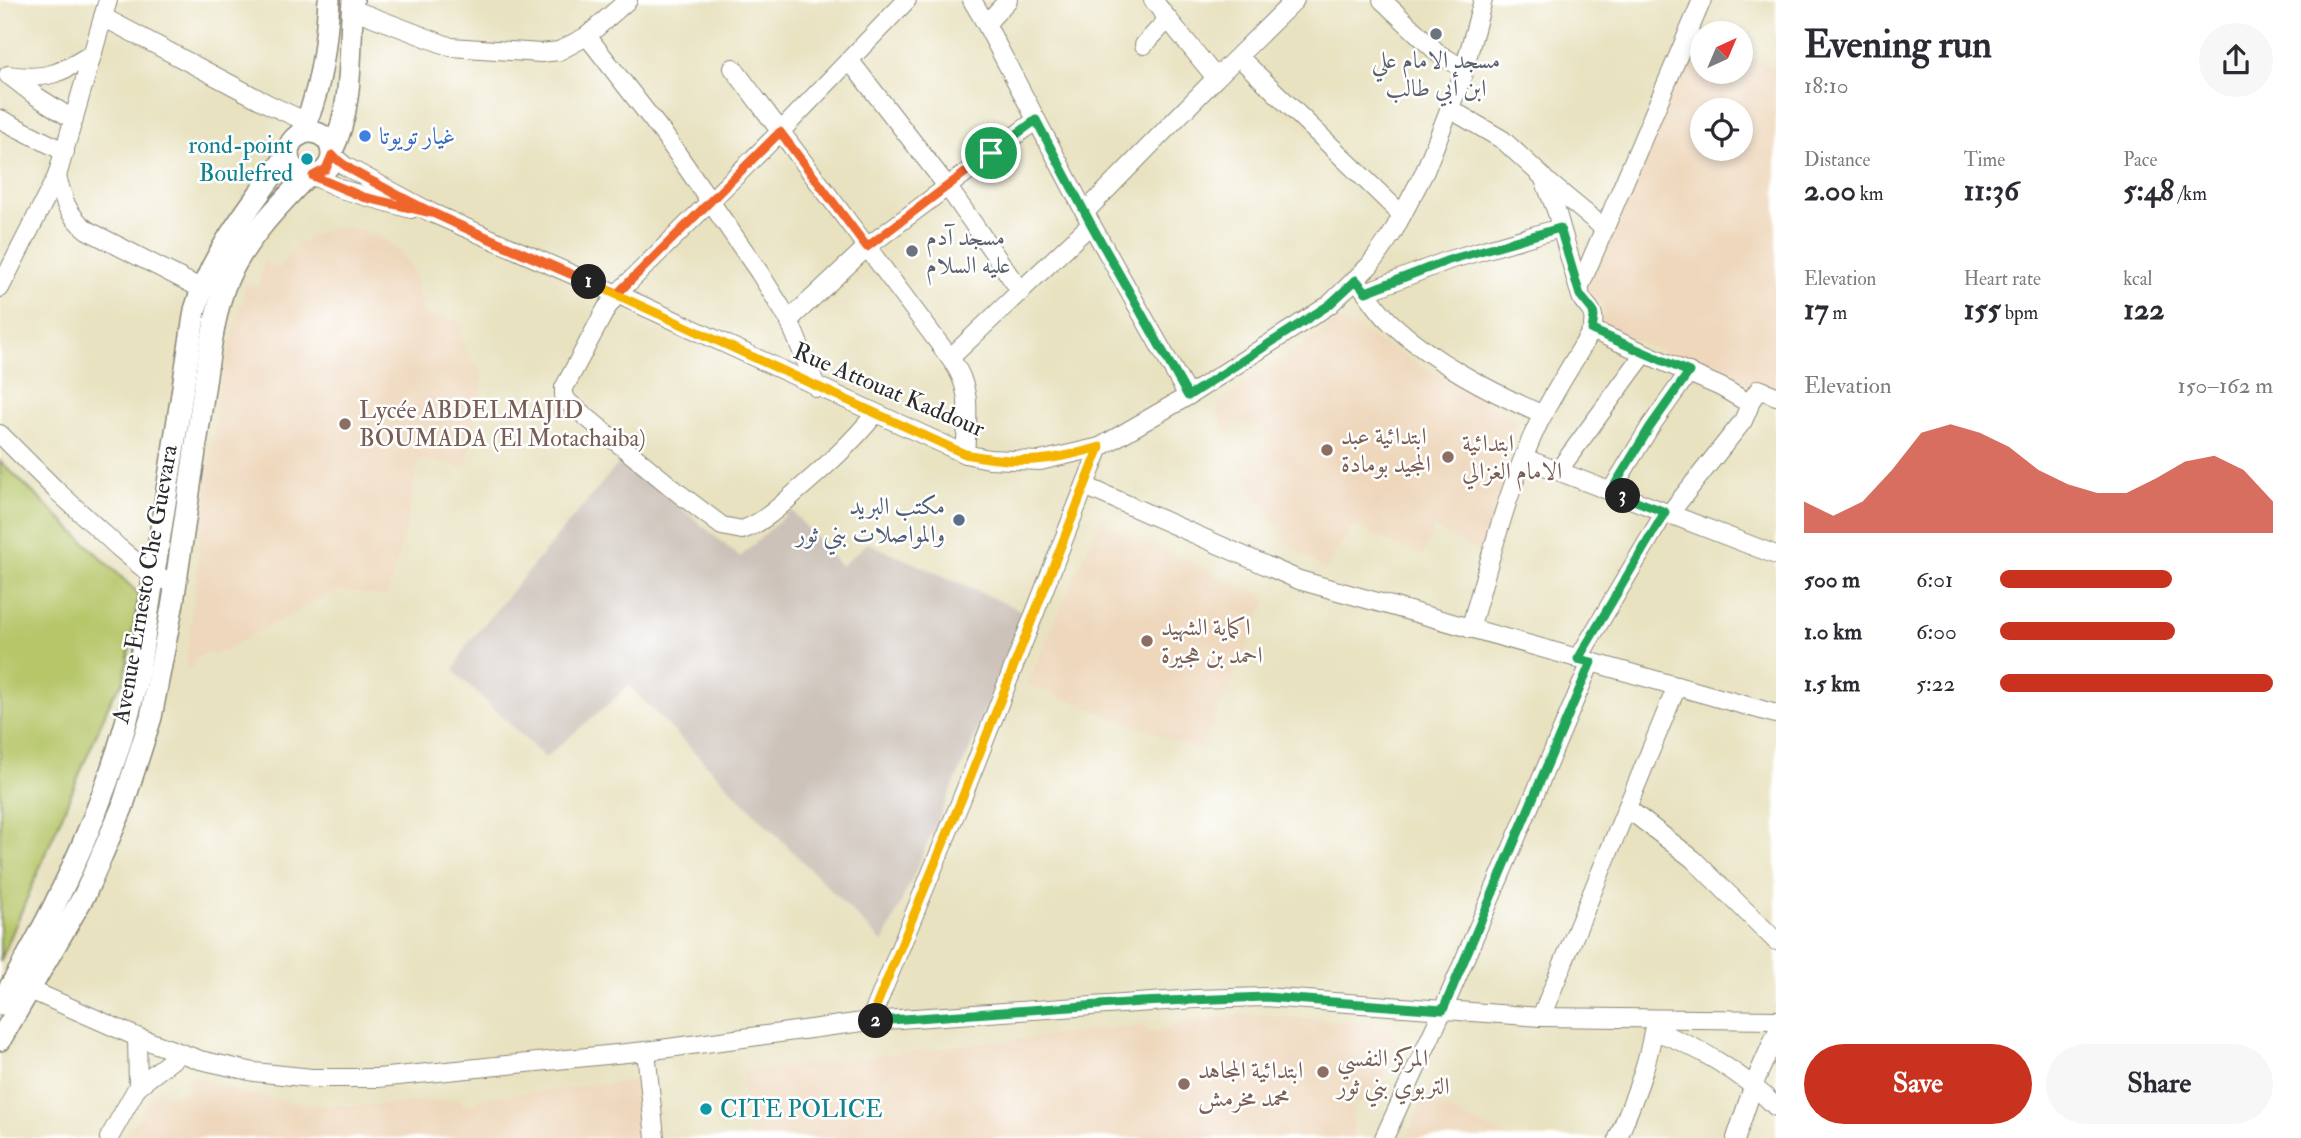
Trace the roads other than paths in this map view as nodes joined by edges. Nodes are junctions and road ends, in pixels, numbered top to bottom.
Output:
1 (329, 0) edge
2 (628, 0) edge
3 (907, 0) edge
4 (972, 0) edge
5 (1008, 0) edge
6 (1153, 0) edge
7 (1295, 0) edge
8 (1382, 0) edge
9 (1483, 0) edge
10 (1702, 0) edge
11 (352, 4) edge
12 (106, 8) edge
13 (1168, 19) junction
14 (986, 24) junction
15 (587, 36) junction
16 (1144, 46) dead end
17 (93, 53) junction
18 (1239, 57) junction
19 (850, 61) junction
20 (733, 68) dead end
21 (1464, 69) junction
22 (4, 71) edge
23 (1216, 78) junction
24 (1450, 109) junction
25 (0, 118) edge
26 (74, 120) junction
27 (1036, 120) junction
28 (304, 128) junction
29 (780, 132) junction
30 (288, 154) junction
31 (334, 156) junction
32 (61, 162) junction
33 (310, 175) junction
34 (1543, 177) junction
35 (947, 186) junction
36 (710, 201) junction
37 (432, 213) junction
38 (1402, 215) junction
39 (1088, 218) junction
40 (1560, 228) junction
41 (1605, 229) junction
42 (867, 247) junction
43 (5, 263) edge
44 (1361, 286) junction
45 (0, 288) edge
46 (202, 289) junction
47 (1579, 290) junction
48 (1021, 292) junction
49 (617, 294) junction
50 (789, 320) junction
51 (1592, 330) junction
52 (1644, 354) junction
53 (950, 358) junction
54 (1689, 372) junction
55 (817, 388) junction
56 (1188, 396) junction
57 (1776, 396) edge
58 (1748, 405) junction
59 (875, 414) junction
60 (1543, 415) junction
61 (0, 434) edge
62 (1100, 447) junction
63 (965, 454) junction
64 (1524, 458) junction
65 (1558, 471) junction
66 (1085, 486) junction
67 (1611, 491) junction
68 (1667, 513) junction
69 (1776, 555) edge
70 (154, 577) junction
71 (176, 583) junction
72 (1470, 628) junction
73 (1585, 660) junction
74 (1677, 686) junction
75 (1776, 714) edge
76 (1627, 808) junction
77 (1776, 942) edge
78 (28, 989) junction
79 (0, 1004) edge
80 (1443, 1010) junction
81 (1541, 1017) junction
82 (1776, 1020) edge
83 (870, 1021) junction
84 (1652, 1024) junction
85 (1776, 1034) edge
86 (137, 1037) junction
87 (0, 1040) edge
88 (646, 1051) junction
89 (180, 1054) junction
90 (1754, 1084) junction
91 (138, 1086) junction
92 (1776, 1107) edge
93 (109, 1138) edge
94 (656, 1138) edge
95 (1384, 1138) edge
96 (1618, 1138) edge
97 (1736, 1138) edge

1 - 28 main road
2 - 15 street
3 - 19 street
4 - 14 street
5 - 14 street
6 - 13 street
7 - 18 street
8 - 21 street
9 - 21 street, Rue Attouat Kaddour
10 - 41 street
11 - 15 street
11 - 31 main road
12 - 17 street
12 - 28 street
13 - 16 street
13 - 23 street
14 - 27 street
15 - 36 street
17 - 22 street
17 - 26 street
18 - 23 street
18 - 38 street
19 - 29 street
19 - 35 street
20 - 29 street
21 - 24 street, Rue Attouat Kaddour
22 - 26 street
23 - 39 street
24 - 34 street
24 - 38 street, Rue Attouat Kaddour
25 - 32 street
26 - 32 street
27 - 35 street
27 - 39 street
28 - 30 main road
28 - 31 main road
29 - 36 street
29 - 42 street
30 - 33 main road
30 - 46 main road, Avenue Ernesto Che Guevara
31 - 33 main road
31 - 37 street, Rue Attouat Kaddour
32 - 43 street
32 - 46 street
33 - 37 street
33 - 71 main road, Avenue Ernesto Che Guevara
34 - 40 street
34 - 41 street
35 - 42 street
35 - 48 street
36 - 49 street
36 - 50 street
37 - 49 street, Rue Attouat Kaddour
38 - 44 street, Rue Attouat Kaddour
39 - 48 street
39 - 56 street
40 - 44 street
40 - 47 street
41 - 47 street
42 - 50 street
42 - 53 street
43 - 45 street
44 - 56 street, Rue Attouat Kaddour
44 - 60 street
46 - 70 main road, Avenue Ernesto Che Guevara
47 - 51 street
48 - 53 street
49 - 55 street, Rue Attouat Kaddour
49 - 59 street
50 - 55 street
51 - 52 street
51 - 60 street
52 - 54 street
52 - 65 street
53 - 63 street
54 - 58 street
54 - 67 street
55 - 59 street, Rue Attouat Kaddour
56 - 62 street, Rue Attouat Kaddour
57 - 58 street
58 - 68 street
59 - 63 street, Rue Attouat Kaddour
60 - 64 street
61 - 70 street
62 - 63 street, Rue Attouat Kaddour
62 - 66 street
64 - 65 street
64 - 72 street
65 - 67 street
66 - 72 street
66 - 83 street
67 - 68 street
68 - 69 street
68 - 73 street
70 - 71 street
70 - 79 main road, Avenue Ernesto Che Guevara
71 - 78 main road, Avenue Ernesto Che Guevara
72 - 73 street
73 - 74 street
73 - 80 street
74 - 75 street
74 - 76 street
76 - 77 street
76 - 81 street
78 - 86 street
78 - 87 main road, Avenue Ernesto Che Guevara
80 - 81 street
80 - 83 street
80 - 95 street
81 - 84 street
82 - 84 street
83 - 88 street
84 - 90 street
84 - 96 street
85 - 90 street
86 - 89 street
86 - 91 street
88 - 89 street
88 - 94 street
89 - 91 street
90 - 92 street
90 - 97 street
91 - 93 street

